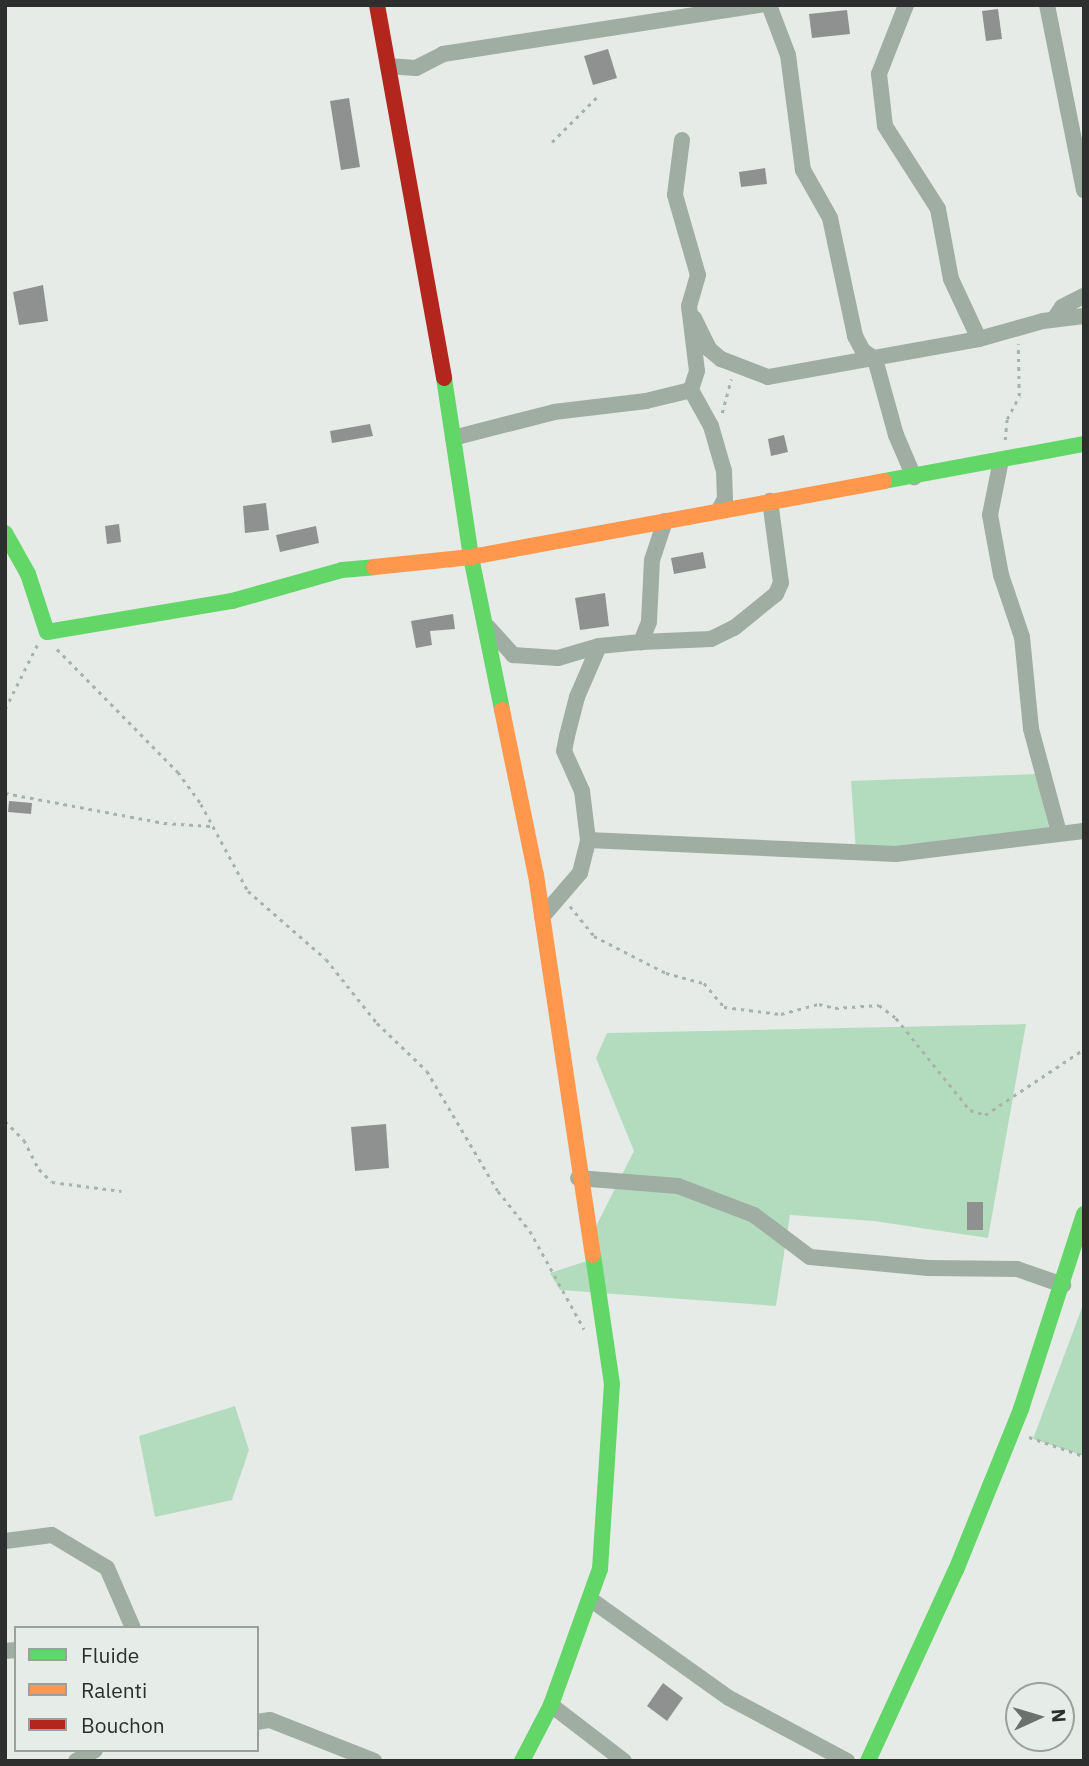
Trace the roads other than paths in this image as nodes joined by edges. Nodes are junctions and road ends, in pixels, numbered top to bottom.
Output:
1 (377, 5) edge
2 (760, 5) edge
3 (769, 5) edge
4 (905, 5) edge
5 (1047, 5) edge
6 (388, 66) junction
7 (682, 140) dead end
8 (1084, 190) edge
9 (1084, 296) edge
10 (689, 310) junction
11 (1084, 316) edge
12 (1054, 319) junction
13 (979, 339) junction
14 (875, 359) junction
15 (691, 390) junction
16 (453, 438) junction
17 (1084, 444) edge
18 (1001, 460) junction
19 (914, 477) junction
20 (770, 501) junction
21 (719, 510) junction
22 (665, 521) junction
23 (5, 533) edge
24 (471, 557) junction
25 (483, 620) junction
26 (641, 642) junction
27 (600, 646) junction
28 (1084, 831) edge
29 (1059, 833) junction
30 (588, 840) junction
31 (542, 917) junction
32 (578, 1178) junction
33 (1084, 1214) edge
34 (1063, 1285) junction
35 (5, 1541) edge
36 (590, 1599) junction
37 (132, 1626) edge
38 (551, 1705) junction
39 (261, 1719) edge
40 (92, 1752) edge
41 (76, 1761) edge
42 (374, 1761) edge
43 (522, 1761) edge
44 (624, 1761) edge
45 (847, 1761) edge
46 (868, 1761) edge

1 - 6 street
2 - 6 street
3 - 14 street
4 - 13 street
5 - 8 street
6 - 16 street
7 - 10 street
9 - 12 street
10 - 14 street
10 - 15 street
11 - 12 street
12 - 13 street
13 - 14 street
14 - 19 street
15 - 16 street
15 - 21 street
16 - 24 street
17 - 18 street
18 - 19 street
18 - 29 street
19 - 20 street
20 - 21 street
20 - 26 street
21 - 22 street
22 - 24 street
22 - 26 street
23 - 24 street
24 - 25 street
25 - 27 street
25 - 31 street
26 - 27 street
27 - 30 street
28 - 29 street
29 - 30 street
30 - 31 street
31 - 32 street
32 - 34 street
32 - 36 street
33 - 34 street
34 - 46 street
35 - 37 street
36 - 38 street
36 - 45 street
38 - 43 street
38 - 44 street
39 - 42 street
40 - 41 street

